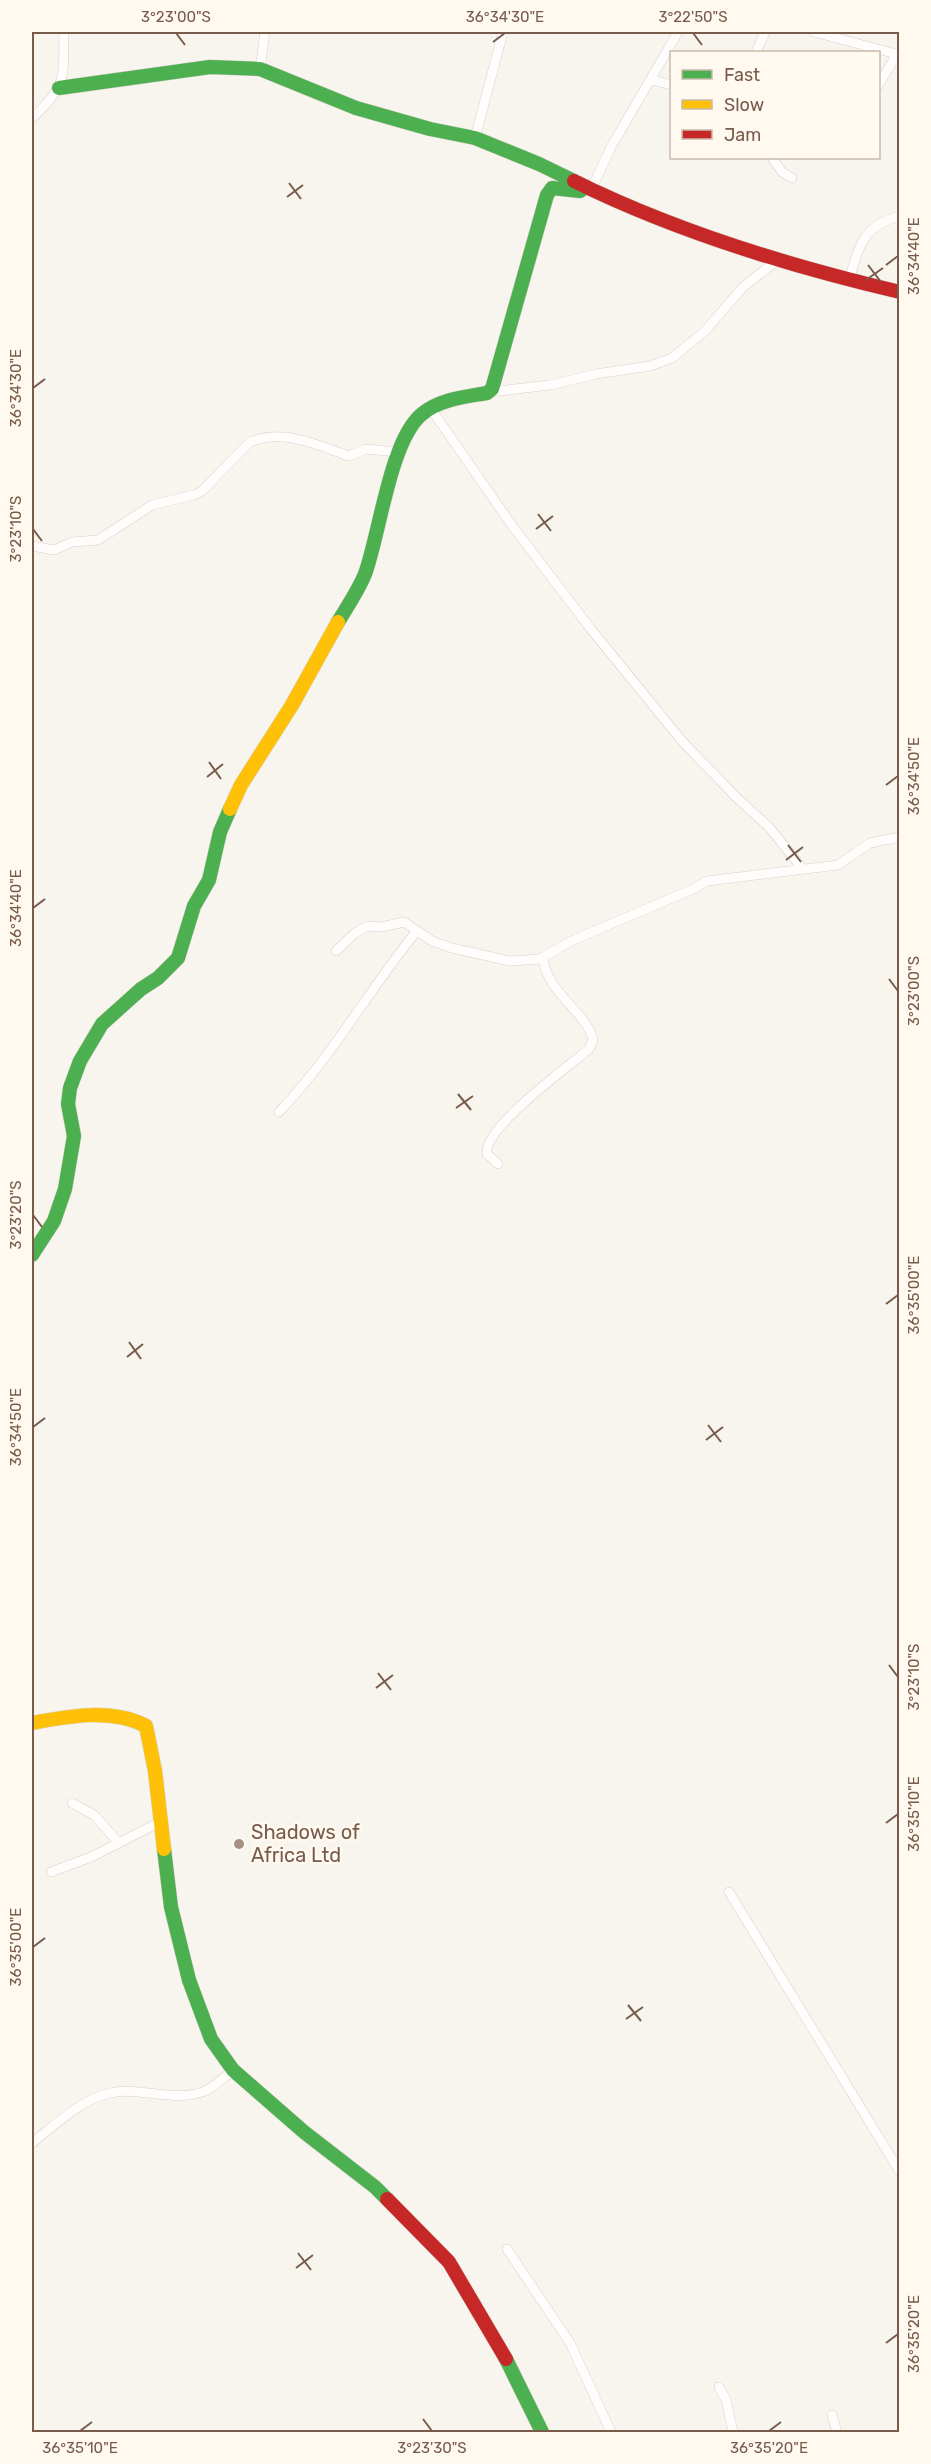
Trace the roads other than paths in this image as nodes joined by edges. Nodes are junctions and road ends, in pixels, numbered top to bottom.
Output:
1 (64, 32) edge
2 (265, 32) edge
3 (503, 32) edge
4 (678, 32) edge
5 (765, 32) edge
6 (814, 32) edge
7 (756, 51) edge
8 (898, 54) edge
9 (260, 69) junction
10 (652, 80) junction
11 (670, 84) edge
12 (880, 84) edge
13 (60, 88) junction
14 (32, 118) edge
15 (475, 138) junction
16 (773, 159) edge
17 (792, 178) dead end
18 (588, 188) junction
19 (900, 216) edge
20 (779, 259) junction
21 (849, 280) junction
22 (900, 292) edge
23 (490, 392) junction
24 (431, 409) junction
25 (398, 452) junction
26 (32, 546) edge
27 (900, 837) edge
28 (802, 868) junction
29 (416, 932) junction
30 (336, 951) dead end
31 (543, 959) junction
32 (279, 1112) dead end
33 (498, 1164) dead end
34 (32, 1255) edge
35 (32, 1723) edge
36 (72, 1803) dead end
37 (160, 1822) junction
38 (118, 1842) junction
39 (51, 1872) dead end
40 (729, 1892) dead end
41 (233, 2070) junction
42 (32, 2143) edge
43 (900, 2172) edge
44 (507, 2249) dead end
45 (719, 2387) dead end
46 (832, 2415) dead end
47 (542, 2433) edge
48 (611, 2433) edge
49 (734, 2433) edge
50 (837, 2433) edge

1 - 13 street
2 - 9 street
3 - 15 street
4 - 10 street
5 - 7 street
6 - 8 street
8 - 12 street
9 - 13 street
9 - 15 street
10 - 11 street
10 - 18 street
13 - 14 street
15 - 18 street
16 - 17 street
18 - 20 street
18 - 23 street
19 - 21 street
20 - 21 street
20 - 23 street
21 - 22 street
23 - 24 street
24 - 25 street
24 - 28 street
25 - 26 street
25 - 34 street
27 - 28 street
28 - 31 street
29 - 30 street
29 - 31 street
29 - 32 street
31 - 33 street
35 - 37 street
36 - 38 street
37 - 38 street
37 - 41 street
38 - 39 street
40 - 43 street
41 - 42 street
41 - 47 street
44 - 48 street
45 - 49 street
46 - 50 street

